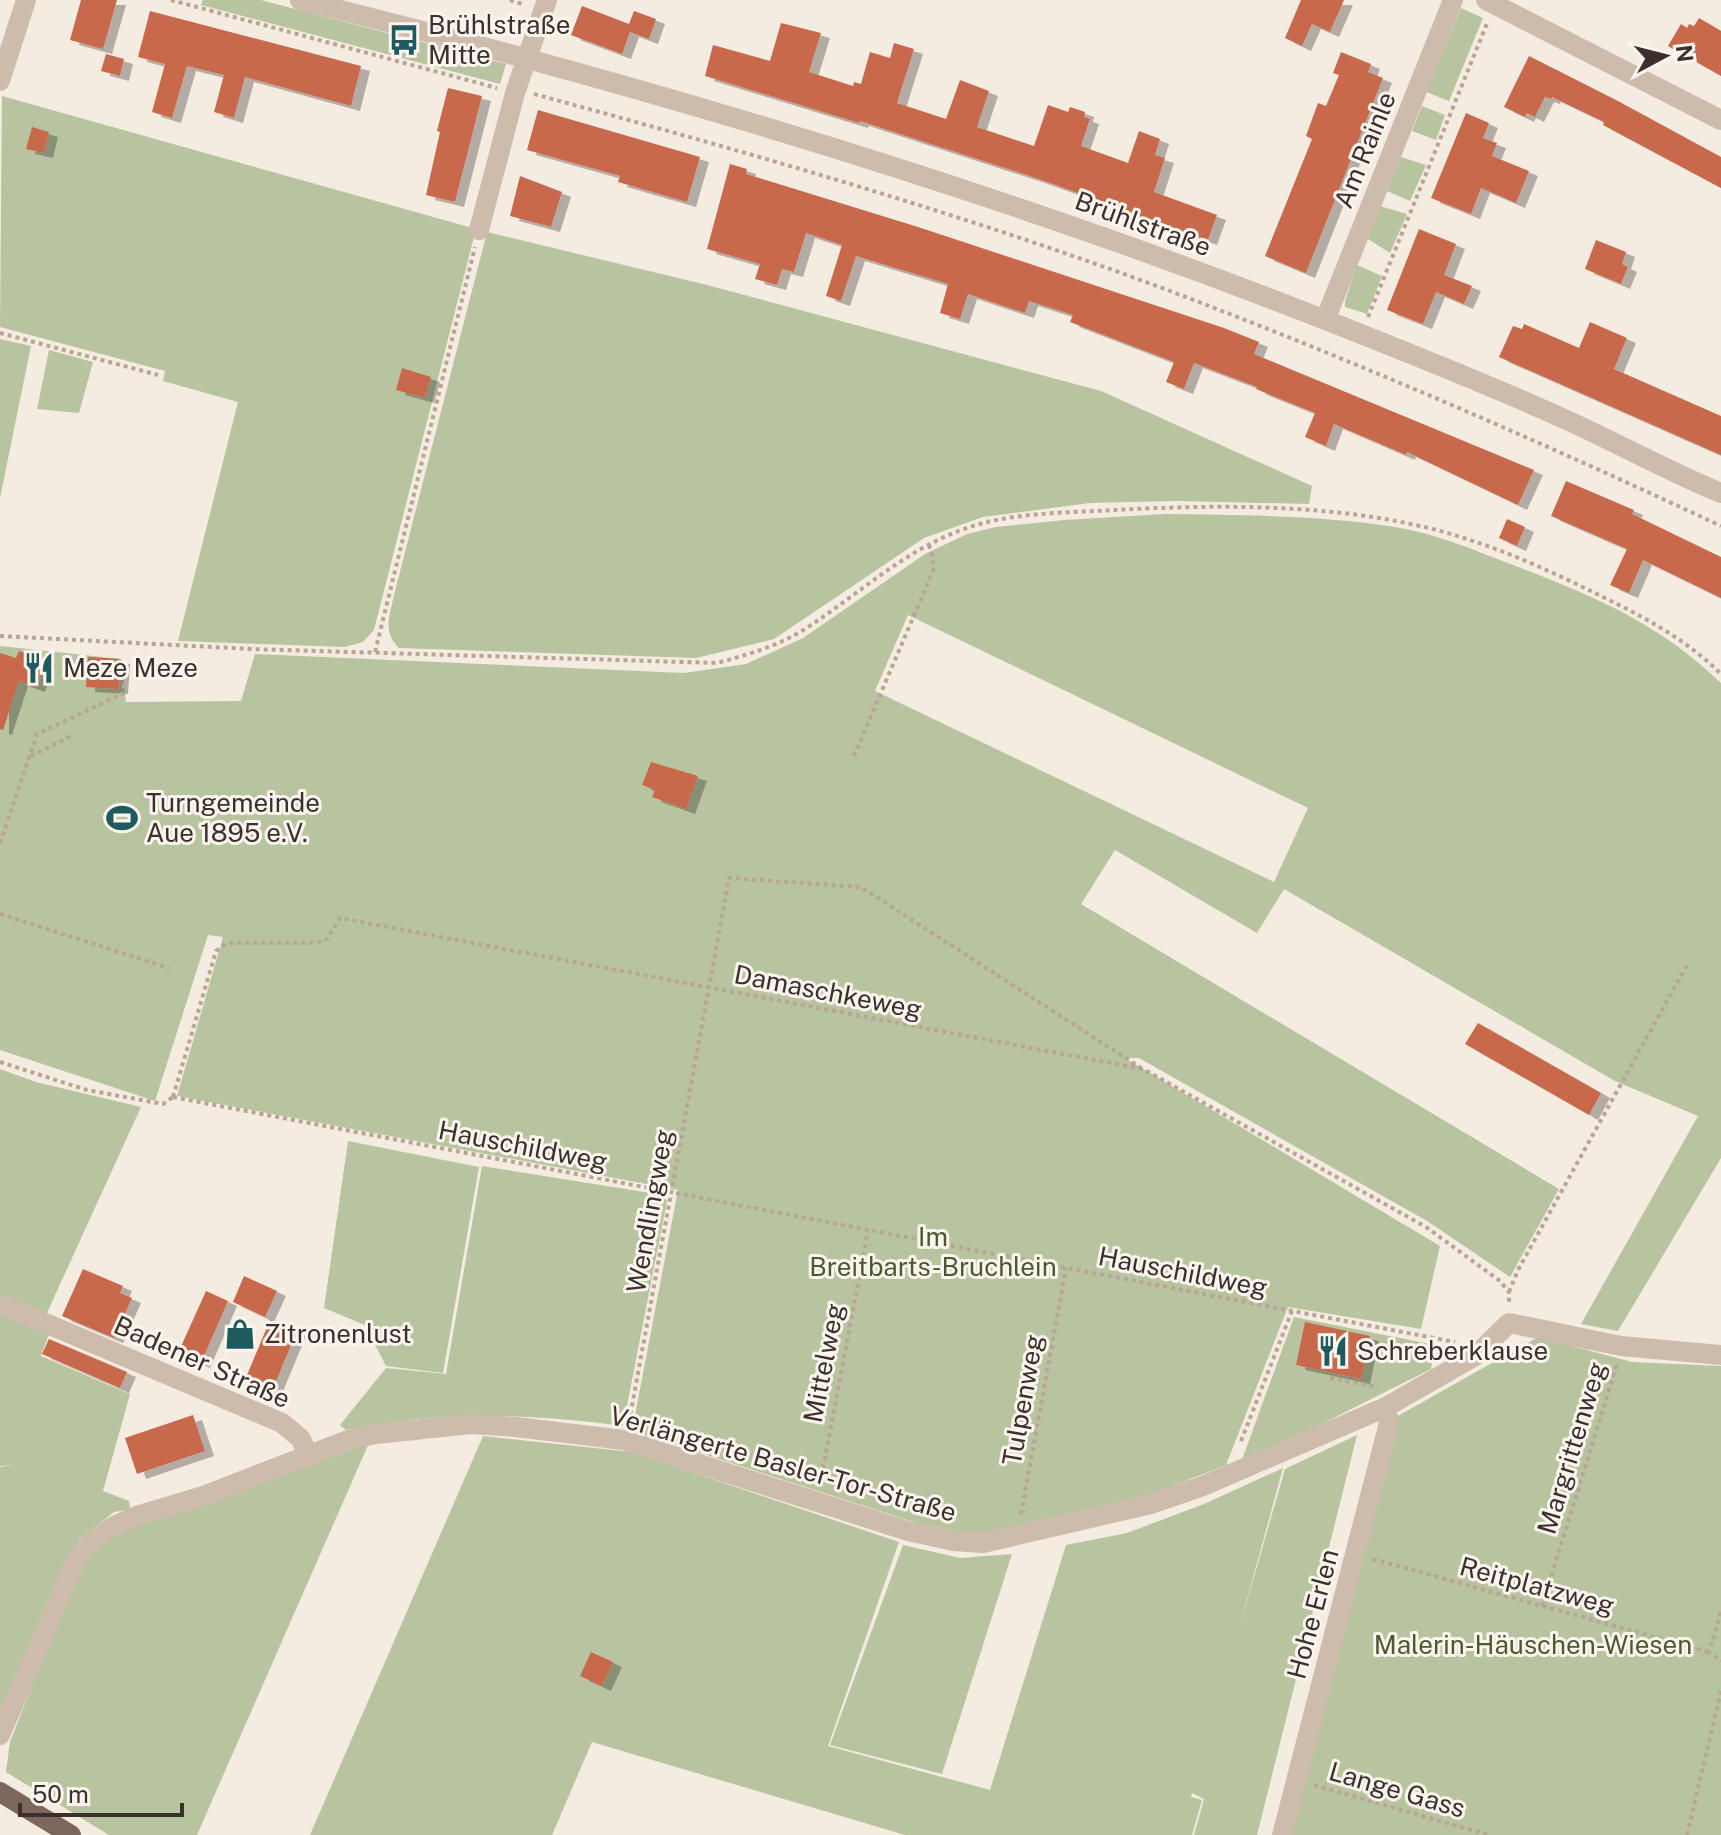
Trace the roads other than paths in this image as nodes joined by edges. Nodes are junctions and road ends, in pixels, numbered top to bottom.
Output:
1 (26, 0) edge
2 (300, 0) edge
3 (547, 0) edge
4 (1453, 0) edge
5 (1491, 2) edge
6 (526, 59) junction
7 (0, 81) edge
8 (1721, 120) edge
9 (479, 230) road end
10 (1325, 320) junction
11 (1721, 493) edge
12 (0, 1304) edge
13 (1721, 1355) edge
14 (1386, 1407) junction
15 (310, 1457) junction
16 (0, 1735) edge
17 (0, 1792) edge
18 (71, 1835) edge
19 (1282, 1835) edge

1 - 7 street
2 - 6 street, Brühlstraße
3 - 6 street
4 - 10 street, Am Rainle
5 - 8 street
6 - 9 street
6 - 10 street, Brühlstraße
10 - 11 street, Brühlstraße
12 - 15 street, Badener Straße
13 - 14 street, Verlängerte Basler-Tor-Straße
14 - 15 street, Verlängerte Basler-Tor-Straße
14 - 19 street, Hohe Erlen
15 - 16 street
17 - 18 main road

